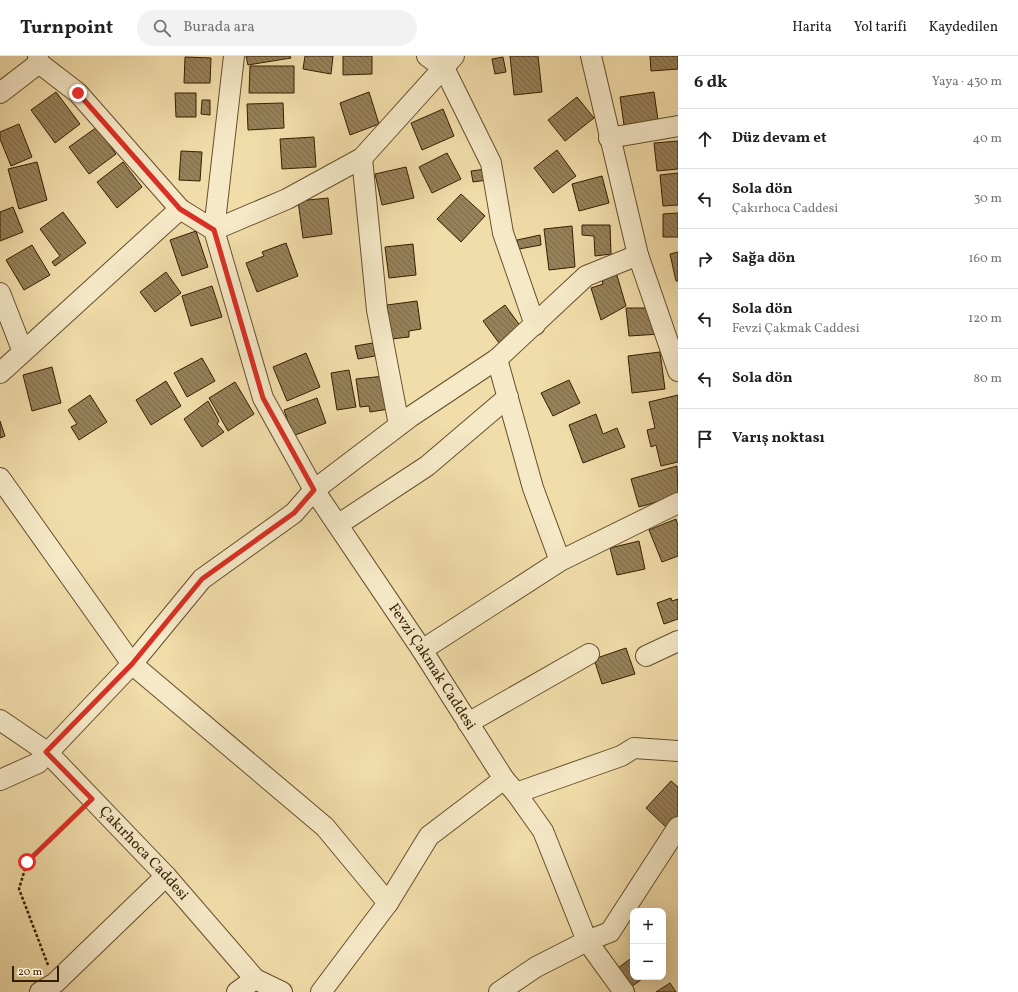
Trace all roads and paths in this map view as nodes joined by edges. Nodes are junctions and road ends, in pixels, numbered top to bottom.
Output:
1 (234, 56) edge
2 (427, 56) edge
3 (590, 56) edge
4 (38, 60) edge
5 (449, 62) edge
6 (0, 92) edge
7 (678, 126) edge
8 (609, 138) junction
9 (362, 158) junction
10 (180, 209) junction
11 (214, 230) junction
12 (638, 255) junction
13 (0, 293) edge
14 (535, 325) junction
15 (23, 352) junction
16 (497, 360) junction
17 (678, 371) edge
18 (0, 373) edge
19 (508, 397) junction
20 (399, 425) junction
21 (0, 478) edge
22 (314, 490) junction
23 (678, 504) edge
24 (339, 524) junction
25 (560, 561) junction
26 (678, 641) edge
27 (422, 650) junction
28 (589, 654) dead end
29 (646, 656) dead end
30 (132, 664) junction
31 (0, 720) edge
32 (468, 723) junction
33 (678, 751) edge
34 (46, 752) junction
35 (0, 780) edge
36 (510, 786) junction
37 (92, 799) junction
38 (678, 827) edge
39 (166, 876) junction
40 (388, 903) junction
41 (586, 941) junction
42 (255, 979) junction
43 (47, 987) edge
44 (237, 992) edge
45 (282, 992) edge
46 (321, 992) edge
47 (499, 992) edge
48 (624, 992) edge

1 - 11 street, Fevzi Çakmak Caddesi
2 - 5 street
3 - 8 street
4 - 6 street
4 - 10 street
5 - 9 street
5 - 14 street
7 - 8 street
8 - 12 street
9 - 11 street
9 - 20 street
10 - 11 street
10 - 15 street
11 - 22 street, Fevzi Çakmak Caddesi
12 - 14 street
12 - 17 street
13 - 15 street
14 - 16 street
15 - 18 street
16 - 19 street
16 - 20 street
19 - 24 street
19 - 25 street
20 - 22 street
21 - 30 street
22 - 24 street, Fevzi Çakmak Caddesi
22 - 30 street
23 - 25 street
24 - 27 street, Fevzi Çakmak Caddesi
25 - 27 street
26 - 29 street
27 - 32 street, Fevzi Çakmak Caddesi
28 - 32 street
30 - 34 street
30 - 40 street
31 - 34 street, Çakırhoca Caddesi
32 - 36 street, Fevzi Çakmak Caddesi
33 - 36 street
34 - 35 street
34 - 37 street, Çakırhoca Caddesi
36 - 40 street
36 - 41 street, Fevzi Çakmak Caddesi
37 - 39 street, Çakırhoca Caddesi
37 - 43 path
38 - 41 street
39 - 42 street, Çakırhoca Caddesi
39 - 43 street
40 - 46 street
41 - 47 street
41 - 48 street, Fevzi Çakmak Caddesi
42 - 44 street
42 - 45 street, Çakırhoca Caddesi

